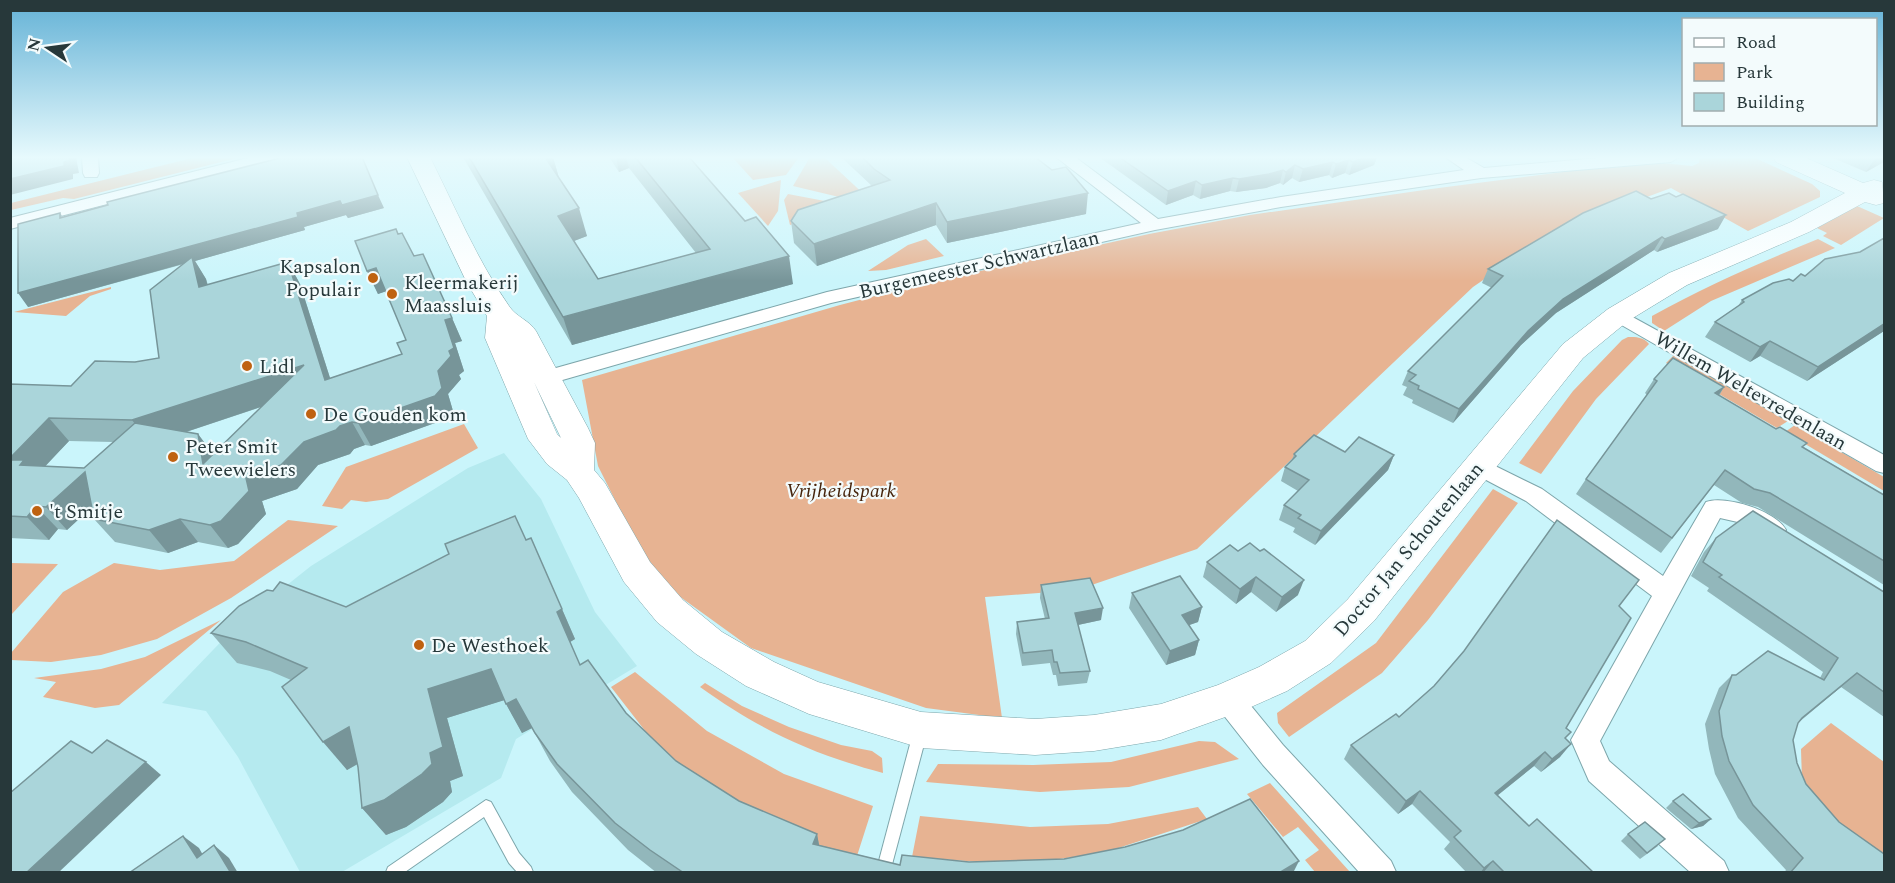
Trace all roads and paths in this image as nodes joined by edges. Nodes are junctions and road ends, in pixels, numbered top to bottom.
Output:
1 (111, 198) edge
2 (437, 198) edge
3 (1119, 198) edge
4 (1307, 198) edge
5 (1864, 198) edge
6 (10, 224) edge
7 (1155, 225) junction
8 (1618, 315) junction
9 (501, 316) junction
10 (545, 378) junction
11 (1884, 465) edge
12 (1479, 466) junction
13 (578, 472) junction
14 (1797, 545) edge
15 (1666, 592) junction
16 (1228, 699) junction
17 (921, 730) junction
18 (393, 873) edge
19 (526, 873) edge
20 (883, 873) edge
21 (1380, 873) edge
22 (1713, 873) edge

1 - 6 street
2 - 9 street, Doctor Jan Schoutenlaan
3 - 7 street
4 - 7 street, Burgemeester Schwartzlaan
5 - 8 street, Doctor Jan Schoutenlaan
7 - 10 street, Burgemeester Schwartzlaan
8 - 11 street, Willem Weltevredenlaan
8 - 12 street, Doctor Jan Schoutenlaan
9 - 10 street, Doctor Jan Schoutenlaan
9 - 13 street, Doctor Jan Schoutenlaan
10 - 13 street, Doctor Jan Schoutenlaan
12 - 15 street
12 - 16 street, Doctor Jan Schoutenlaan
13 - 17 street, Doctor Jan Schoutenlaan
14 - 15 street
15 - 22 street
16 - 17 street, Doctor Jan Schoutenlaan
16 - 21 street
17 - 20 lane
18 - 19 lane

